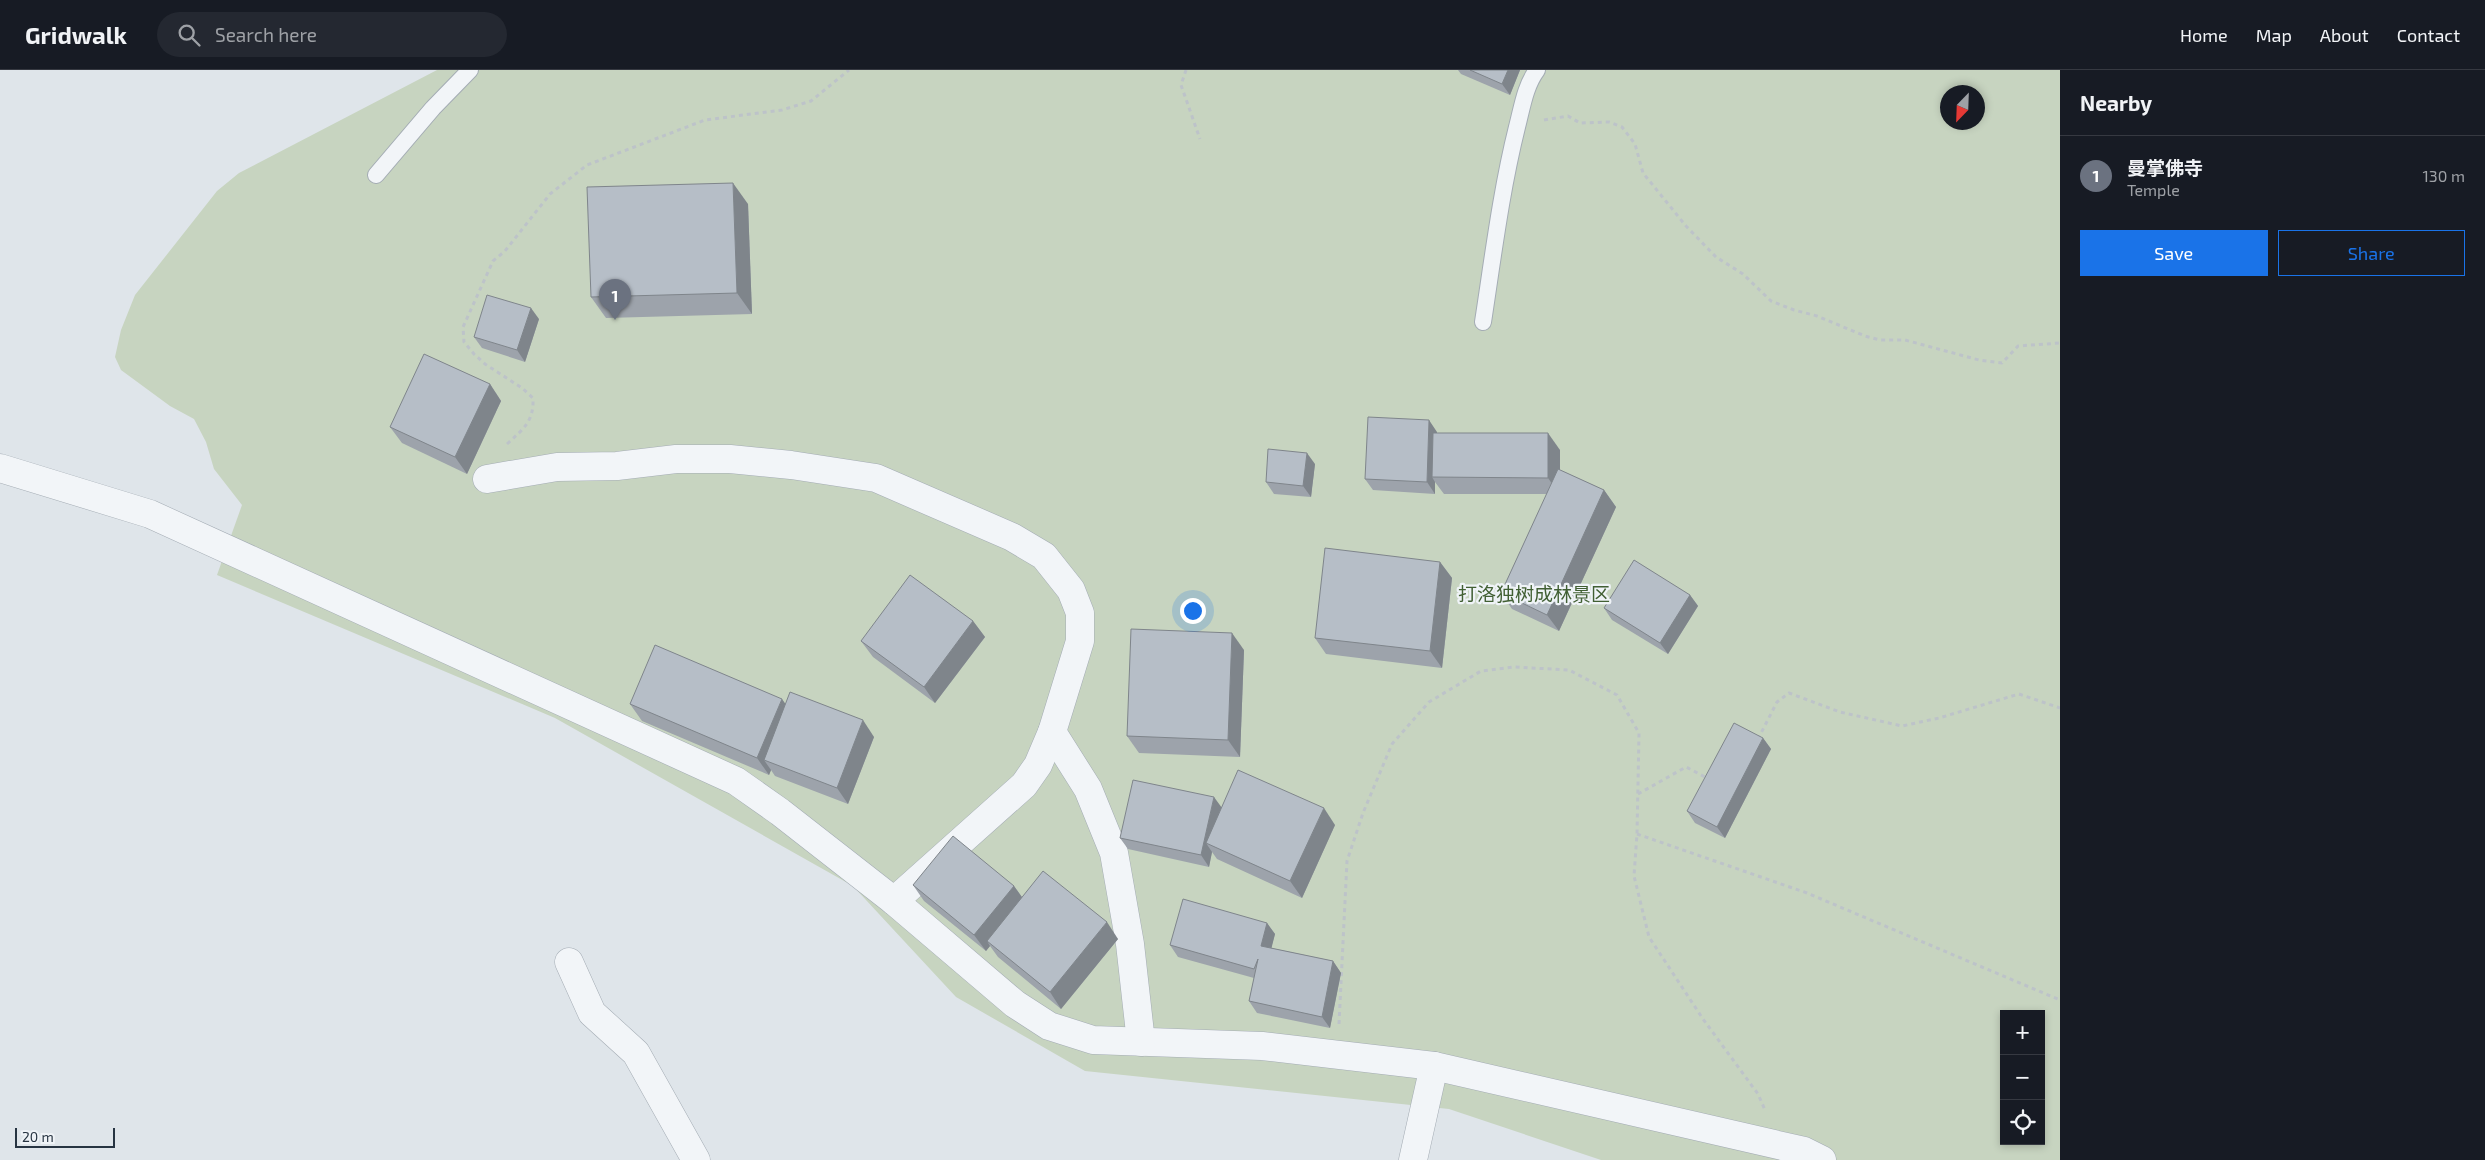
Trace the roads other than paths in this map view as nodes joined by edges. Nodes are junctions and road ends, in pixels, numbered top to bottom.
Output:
1 (470, 70) edge
2 (1537, 70) edge
3 (376, 175) dead end
4 (1483, 322) dead end
5 (0, 468) edge
6 (487, 479) road end
7 (1052, 732) junction
8 (894, 900) junction
9 (569, 962) dead end
10 (1141, 1042) junction
11 (1434, 1066) junction
12 (696, 1160) edge
13 (1413, 1160) edge
14 (1822, 1160) edge

1 - 3 lane
2 - 4 lane
5 - 8 street
6 - 7 street
7 - 8 street
7 - 10 street
8 - 10 street
9 - 12 street
10 - 11 street
11 - 13 street
11 - 14 street

